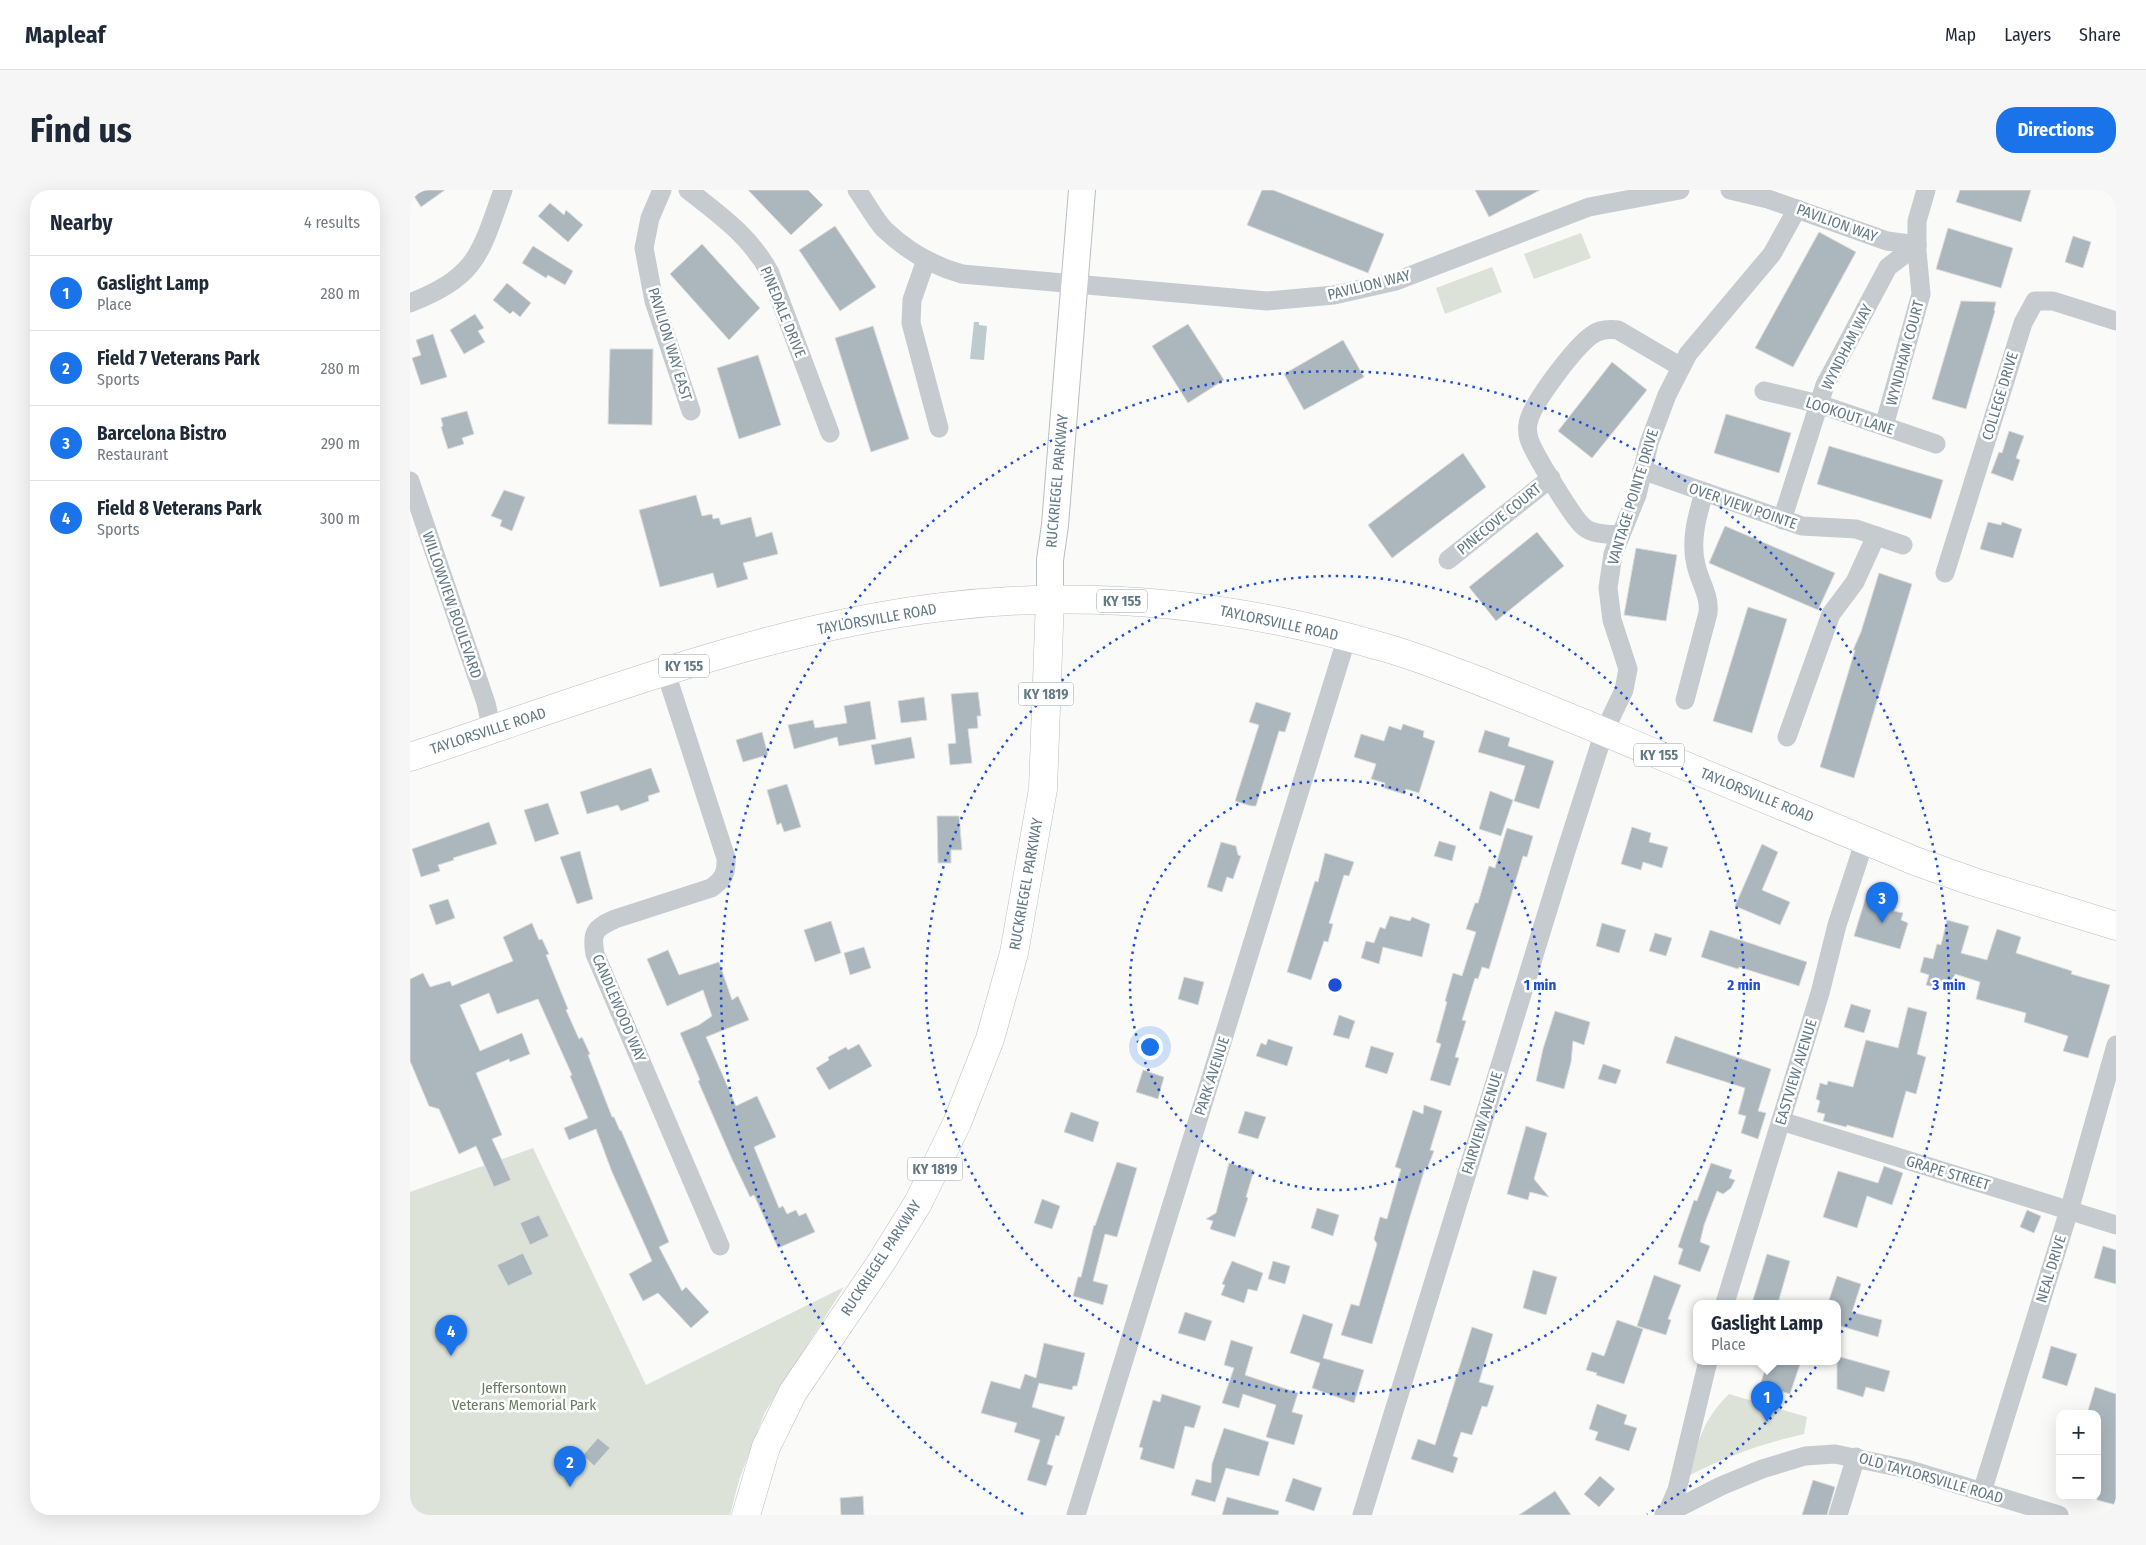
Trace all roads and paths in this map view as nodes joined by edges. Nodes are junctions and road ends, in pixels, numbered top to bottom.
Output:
1 (504, 190) edge
2 (662, 190) edge
3 (688, 190) edge
4 (857, 190) edge
5 (1082, 190) edge
6 (1680, 190) edge
7 (1730, 190) edge
8 (1926, 190) edge
9 (1797, 209) junction
10 (1916, 245) junction
11 (926, 260) junction
12 (1075, 284) junction
13 (410, 303) edge
14 (2116, 321) edge
15 (1681, 367) junction
16 (1764, 391) dead end
17 (1819, 404) junction
18 (691, 411) dead end
19 (1884, 426) junction
20 (939, 428) dead end
21 (830, 434) dead end
22 (1936, 444) dead end
23 (1642, 470) junction
24 (1551, 478) junction
25 (410, 481) edge
26 (1704, 492) junction
27 (1782, 520) junction
28 (1621, 535) junction
29 (1876, 536) junction
30 (1903, 545) dead end
31 (1448, 560) dead end
32 (1945, 573) dead end
33 (1050, 599) junction
34 (1347, 638) junction
35 (666, 673) junction
36 (1685, 700) dead end
37 (492, 730) junction
38 (1604, 732) junction
39 (1787, 737) dead end
40 (410, 757) edge
41 (1865, 840) junction
42 (2116, 926) edge
43 (2116, 1045) edge
44 (1781, 1121) junction
45 (2069, 1210) junction
46 (2116, 1225) edge
47 (720, 1246) dead end
48 (1726, 1300) edge
49 (1707, 1365) edge
50 (1856, 1457) junction
51 (1982, 1492) junction
52 (1666, 1514) edge
53 (746, 1515) edge
54 (1076, 1515) edge
55 (1362, 1515) edge
56 (1838, 1515) edge
57 (2059, 1515) edge

1 - 13 street
2 - 18 street, PAVILION WAY EAST
3 - 21 street, PINEDALE DRIVE
4 - 11 street
5 - 12 main road, RUCKRIEGEL PARKWAY / KY 1819
6 - 12 street, PAVILION WAY
7 - 9 street, PAVILION WAY
8 - 10 street, WYNDHAM COURT
9 - 10 street, PAVILION WAY
9 - 15 street, VANTAGE POINTE DRIVE
10 - 17 street, WYNDHAM WAY
10 - 19 street, WYNDHAM COURT
11 - 12 street
11 - 20 street
12 - 33 main road, RUCKRIEGEL PARKWAY / KY 1819
14 - 32 street, COLLEGE DRIVE
15 - 23 street, VANTAGE POINTE DRIVE
15 - 24 street
16 - 17 street, LOOKOUT LANE
17 - 19 street, LOOKOUT LANE
17 - 27 street, WYNDHAM WAY
19 - 22 street, LOOKOUT LANE
23 - 26 street, OVER VIEW POINTE
23 - 28 street, VANTAGE POINTE DRIVE
24 - 28 street
24 - 31 street, PINECOVE COURT
25 - 37 street, WILLOWVIEW BOULEVARD
26 - 27 street, OVER VIEW POINTE
26 - 36 street
27 - 29 street, OVER VIEW POINTE
28 - 38 street, VANTAGE POINTE DRIVE
29 - 30 street, OVER VIEW POINTE
29 - 39 street
33 - 34 main road, TAYLORSVILLE ROAD / KY 155
33 - 35 main road, TAYLORSVILLE ROAD / KY 155
33 - 53 main road, RUCKRIEGEL PARKWAY / KY 1819
34 - 38 main road, TAYLORSVILLE ROAD / KY 155
34 - 54 street, PARK AVENUE
35 - 37 main road, TAYLORSVILLE ROAD / KY 155
35 - 47 street, CANDLEWOOD WAY
37 - 40 main road, TAYLORSVILLE ROAD / KY 155
38 - 41 main road, TAYLORSVILLE ROAD / KY 155
38 - 55 street, FAIRVIEW AVENUE
41 - 42 main road, TAYLORSVILLE ROAD / KY 155
41 - 44 street, EASTVIEW AVENUE
43 - 45 street, NEAL DRIVE
44 - 45 street, GRAPE STREET
44 - 48 street, EASTVIEW AVENUE
45 - 46 street, GRAPE STREET
45 - 51 street, NEAL DRIVE
49 - 52 street
50 - 51 street, OLD TAYLORSVILLE ROAD
50 - 52 street, OLD TAYLORSVILLE ROAD
50 - 56 street
51 - 57 street, OLD TAYLORSVILLE ROAD

